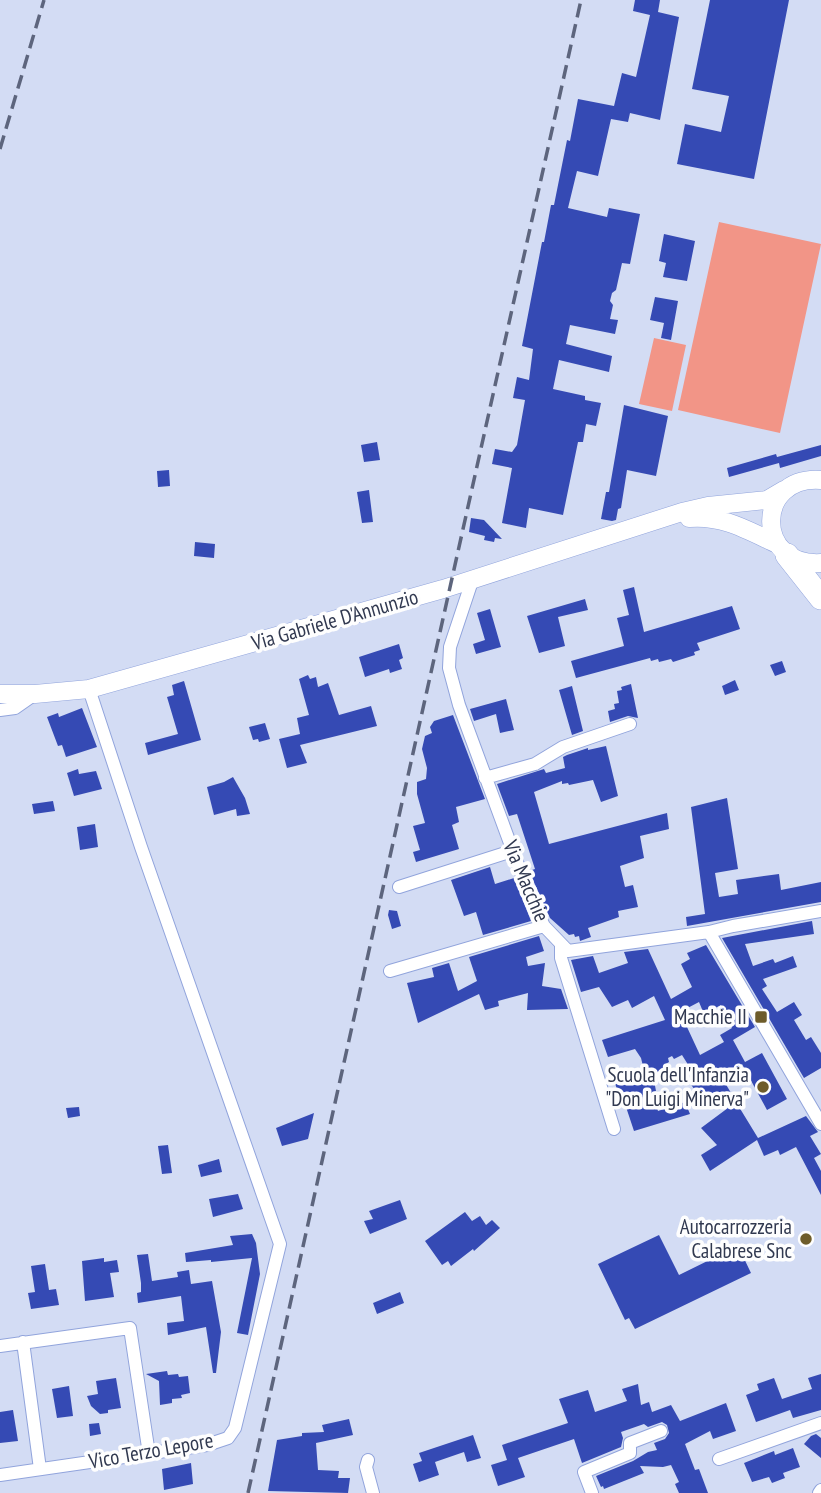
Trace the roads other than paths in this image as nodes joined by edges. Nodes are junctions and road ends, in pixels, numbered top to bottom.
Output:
1 (821, 480) edge
2 (784, 490) junction
3 (664, 520) junction
4 (782, 549) junction
5 (821, 563) edge
6 (473, 578) junction
7 (821, 598) edge
8 (89, 689) junction
9 (0, 694) edge
10 (35, 694) junction
11 (0, 710) edge
12 (631, 724) dead end
13 (485, 778) junction
14 (513, 851) junction
15 (399, 887) dead end
16 (821, 911) edge
17 (544, 926) junction
18 (709, 932) junction
19 (561, 944) junction
20 (390, 971) dead end
21 (821, 1124) edge
22 (614, 1129) dead end
23 (23, 1342) junction
24 (0, 1346) edge
25 (821, 1423) edge
26 (661, 1431) dead end
27 (149, 1454) junction
28 (719, 1459) dead end
29 (368, 1460) dead end
30 (40, 1469) junction
31 (0, 1475) edge
32 (373, 1493) edge
33 (592, 1493) edge

1 - 2 street
2 - 3 street
2 - 4 street
3 - 4 street
3 - 6 street, Via Gabriele D'Annunzio
4 - 5 street
4 - 7 highway
6 - 8 street, Via Gabriele D'Annunzio
6 - 13 street, Via Macchie
8 - 10 street, Via Gabriele D'Annunzio
8 - 27 street, Vico Terzo Lepore
9 - 10 street, Via Gabriele D'Annunzio
10 - 11 street
12 - 13 street
13 - 14 street, Via Macchie
14 - 15 street
14 - 17 street, Via Macchie
16 - 18 street
17 - 19 street, Via Macchie
17 - 20 street
18 - 19 street, Via Macchie
18 - 21 street
19 - 22 street
23 - 24 street
23 - 27 street
23 - 30 street
25 - 28 street
26 - 33 street
27 - 30 street, Vico Terzo Lepore
29 - 32 street
30 - 31 street, Vico Terzo Lepore

